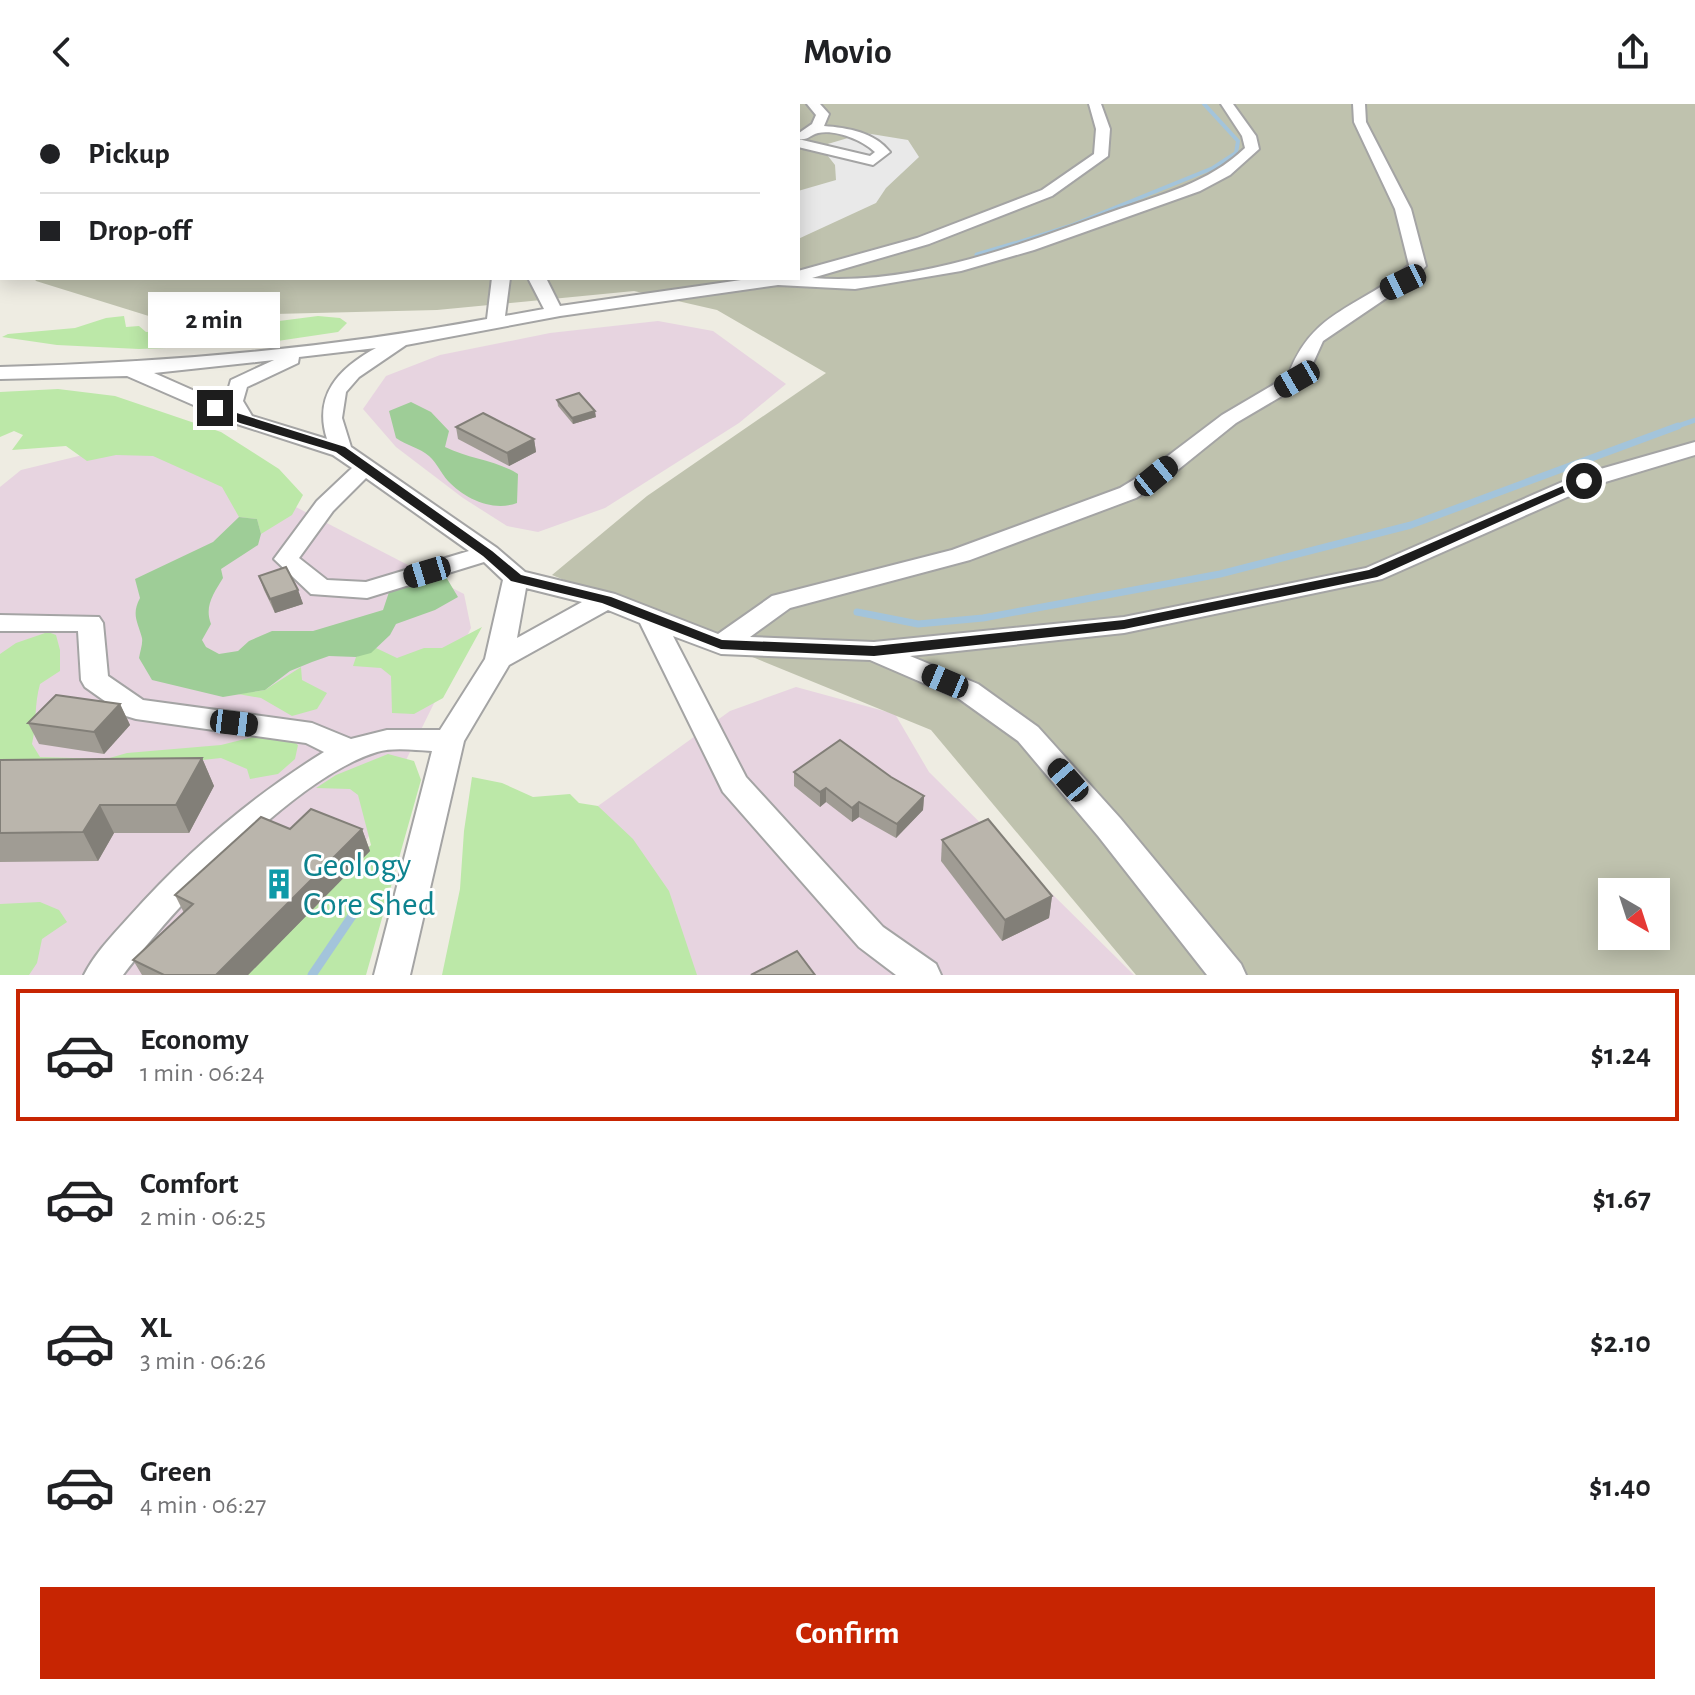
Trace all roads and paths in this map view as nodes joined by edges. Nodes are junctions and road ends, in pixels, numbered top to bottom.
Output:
1 (813, 104) edge
2 (1095, 104) edge
3 (1227, 104) edge
4 (1359, 104) edge
5 (815, 129) junction
6 (800, 140) edge
7 (800, 142) edge
8 (800, 275) edge
9 (800, 279) edge
10 (501, 280) edge
11 (538, 280) edge
12 (776, 280) edge
13 (555, 312) junction
14 (495, 324) junction
15 (410, 339) junction
16 (325, 348) junction
17 (130, 370) junction
18 (0, 373) edge
19 (244, 420) junction
20 (1695, 448) edge
21 (341, 450) junction
22 (364, 468) junction
23 (488, 553) junction
24 (516, 578) junction
25 (606, 600) junction
26 (651, 618) junction
27 (0, 623) edge
28 (721, 645) junction
29 (874, 651) junction
30 (499, 659) junction
31 (449, 740) junction
32 (351, 752) junction
33 (102, 975) edge
34 (392, 975) edge
35 (923, 975) edge
36 (1228, 975) edge

1 - 5 street
2 - 8 street
3 - 9 street
4 - 28 street
5 - 6 street
5 - 7 street
10 - 14 street
11 - 13 street
12 - 13 street
13 - 14 street
14 - 15 street
15 - 16 street
15 - 21 street
16 - 17 street
16 - 19 street
17 - 18 street
17 - 19 street
19 - 21 street
20 - 29 street
21 - 22 street
22 - 23 street
22 - 23 street
23 - 24 street
24 - 25 street
24 - 30 street
25 - 26 street
25 - 30 street
26 - 28 street
26 - 35 street
27 - 32 street
28 - 29 street
29 - 36 street
30 - 31 street
31 - 32 street
31 - 34 street
32 - 33 street

